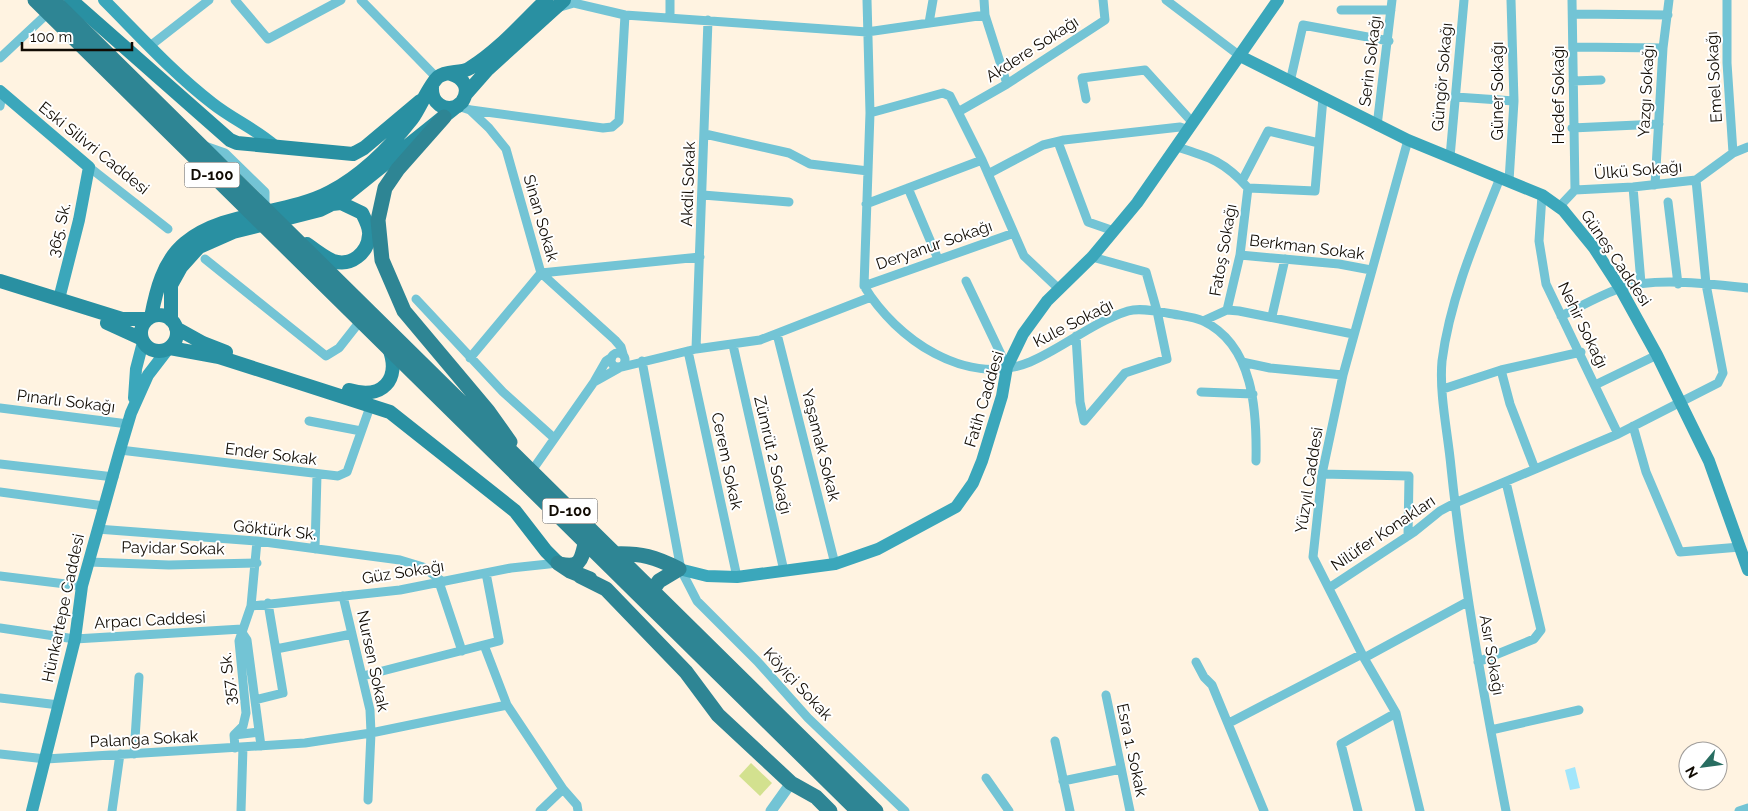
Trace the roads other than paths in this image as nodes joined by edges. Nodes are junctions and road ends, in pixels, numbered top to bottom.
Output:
1 (35, 0) edge
2 (71, 0) edge
3 (104, 0) edge
4 (209, 0) edge
5 (235, 0) edge
6 (341, 0) edge
7 (361, 0) edge
8 (564, 0) edge
9 (670, 0) edge
10 (867, 0) edge
11 (933, 0) edge
12 (984, 0) edge
13 (1103, 0) edge
14 (1166, 0) edge
15 (1278, 0) edge
16 (1392, 0) edge
17 (1464, 0) edge
18 (1510, 0) edge
19 (1572, 0) edge
20 (1669, 0) edge
21 (1727, 0) edge
22 (591, 3) edge
23 (549, 5) edge
24 (51, 7) edge
25 (1341, 10) dead end
26 (1391, 10) junction
27 (985, 14) junction
28 (1573, 14) junction
29 (625, 15) junction
30 (1668, 15) junction
31 (670, 18) junction
32 (708, 20) junction
33 (929, 23) junction
34 (867, 32) junction
35 (1388, 41) junction
36 (150, 46) junction
37 (1574, 47) junction
38 (1663, 48) junction
39 (1240, 56) junction
40 (0, 58) edge
41 (451, 74) junction
42 (1600, 80) dead end
43 (1573, 81) junction
44 (1290, 82) junction
45 (1007, 84) junction
46 (432, 87) junction
47 (1, 97) edge
48 (1456, 97) junction
49 (1323, 98) junction
50 (1086, 99) dead end
51 (1514, 101) junction
52 (465, 103) junction
53 (958, 112) junction
54 (870, 113) junction
55 (444, 117) junction
56 (1659, 124) junction
57 (1377, 126) junction
58 (1191, 127) junction
59 (1572, 128) junction
60 (705, 134) junction
61 (1408, 140) junction
62 (1058, 142) junction
63 (1319, 143) junction
64 (275, 146) junction
65 (1177, 147) junction
66 (1748, 147) edge
67 (1733, 153) junction
68 (1450, 157) junction
69 (982, 160) junction
70 (89, 167) junction
71 (868, 171) junction
72 (988, 174) junction
73 (1505, 179) junction
74 (1696, 180) junction
75 (1245, 184) junction
76 (1656, 185) junction
77 (1633, 187) junction
78 (908, 188) junction
79 (1575, 190) junction
80 (703, 195) junction
81 (1542, 195) junction
82 (789, 202) dead end
83 (1668, 202) dead end
84 (332, 204) junction
85 (866, 204) junction
86 (1559, 207) junction
87 (302, 209) junction
88 (231, 227) junction
89 (168, 229) dead end
90 (284, 230) junction
91 (1114, 230) junction
92 (1014, 233) junction
93 (1240, 255) junction
94 (700, 257) junction
95 (1092, 257) junction
96 (205, 259) dead end
97 (938, 259) junction
98 (1285, 259) junction
99 (1371, 270) junction
100 (541, 273) junction
101 (966, 280) dead end
102 (0, 281) edge
103 (1641, 284) junction
104 (1678, 284) junction
105 (1706, 284) junction
106 (864, 286) junction
107 (0, 287) edge
108 (1620, 288) junction
109 (1748, 288) edge
110 (1059, 289) junction
111 (871, 297) junction
112 (416, 299) dead end
113 (58, 302) junction
114 (1227, 310) junction
115 (1158, 311) junction
116 (1272, 316) junction
117 (1560, 316) junction
118 (150, 318) junction
119 (361, 320) junction
120 (1203, 321) junction
121 (174, 324) junction
122 (777, 334) junction
123 (1353, 334) junction
124 (1076, 336) junction
125 (143, 340) junction
126 (733, 345) junction
127 (169, 348) junction
128 (389, 348) junction
129 (692, 350) junction
130 (1581, 352) junction
131 (1657, 355) junction
132 (618, 356) junction
133 (470, 358) junction
134 (642, 361) junction
135 (1242, 362) junction
136 (620, 367) junction
137 (1007, 367) junction
138 (1501, 370) junction
139 (1342, 375) junction
140 (594, 382) junction
141 (1595, 385) junction
142 (1443, 389) junction
143 (1201, 392) dead end
144 (1253, 394) junction
145 (1681, 400) junction
146 (371, 404) junction
147 (0, 408) edge
148 (129, 419) junction
149 (309, 421) dead end
150 (1633, 426) junction
151 (361, 431) junction
152 (1618, 434) junction
153 (554, 438) junction
154 (120, 450) junction
155 (1256, 461) dead end
156 (0, 464) edge
157 (1535, 469) junction
158 (531, 472) junction
159 (1322, 474) junction
160 (317, 475) junction
161 (114, 477) junction
162 (1506, 482) junction
163 (0, 492) edge
164 (1455, 503) junction
165 (104, 506) junction
166 (97, 529) junction
167 (1408, 536) junction
168 (258, 541) junction
169 (585, 544) junction
170 (1740, 547) junction
171 (315, 549) junction
172 (614, 554) junction
173 (89, 562) junction
174 (256, 563) junction
175 (558, 564) junction
176 (835, 564) junction
177 (680, 570) junction
178 (1748, 570) edge
179 (784, 571) junction
180 (486, 573) junction
181 (0, 576) edge
182 (580, 576) junction
183 (737, 577) junction
184 (623, 581) junction
185 (441, 582) junction
186 (82, 586) junction
187 (1330, 588) junction
188 (652, 591) junction
189 (344, 596) junction
190 (1467, 602) junction
191 (268, 604) junction
192 (252, 606) junction
193 (0, 628) edge
194 (243, 632) junction
195 (352, 634) junction
196 (75, 639) junction
197 (484, 645) junction
198 (276, 649) junction
199 (462, 651) junction
200 (1363, 656) junction
201 (1196, 662) dead end
202 (1478, 662) junction
203 (139, 676) dead end
204 (363, 676) junction
205 (1106, 694) dead end
206 (0, 698) edge
207 (255, 700) junction
208 (59, 705) junction
209 (507, 705) junction
210 (1579, 710) dead end
211 (1396, 713) junction
212 (808, 718) junction
213 (1229, 723) junction
214 (1490, 730) junction
215 (259, 732) junction
216 (371, 733) junction
217 (795, 733) junction
218 (234, 735) junction
219 (1054, 741) dead end
220 (261, 746) junction
221 (239, 748) junction
222 (0, 754) edge
223 (120, 754) junction
224 (134, 754) junction
225 (46, 759) junction
226 (1121, 769) junction
227 (986, 778) dead end
228 (1063, 781) junction
229 (791, 783) junction
230 (563, 789) junction
231 (368, 800) dead end
232 (1748, 808) edge
233 (32, 811) edge
234 (39, 811) edge
235 (112, 811) edge
236 (241, 811) edge
237 (540, 811) edge
238 (578, 811) edge
239 (771, 811) edge
240 (830, 811) edge
241 (858, 811) edge
242 (876, 811) edge
243 (905, 811) edge
244 (1009, 811) edge
245 (1070, 811) edge
246 (1130, 811) edge
247 (1264, 811) edge
248 (1358, 811) edge
249 (1420, 811) edge
250 (1506, 811) edge
251 (1739, 811) edge

1 - 24 highway, D-100
2 - 64 main road
3 - 36 main road
4 - 36 street
5 - 6 street
7 - 46 street
8 - 23 main road
9 - 31 street
10 - 34 street
11 - 33 street
12 - 27 street
13 - 45 street, Akdere Sokağı
14 - 39 street
15 - 39 main road, Fatih Caddesi
16 - 26 street, Serin Sokağı
17 - 48 street, Güngör Sokağı
18 - 51 street, Güner Sokağı
19 - 28 street, Hedef Sokağı
20 - 30 street, Yazgı Sokağı
21 - 67 street, Emel Sokağı
22 - 23 street
22 - 29 street
23 - 41 main road
23 - 52 main road
24 - 40 street
24 - 90 highway, D-100
24 - 119 highway, D-100
25 - 26 street
26 - 35 street, Serin Sokağı
27 - 33 street
27 - 45 street
28 - 30 street
28 - 37 street, Hedef Sokağı
29 - 31 street
29 - 52 street
30 - 38 street, Yazgı Sokağı
31 - 32 street
32 - 34 street
32 - 60 street, Akdil Sokak
33 - 34 street
34 - 54 street
35 - 44 street
35 - 57 street, Serin Sokağı
36 - 64 main road
37 - 38 street
37 - 43 street, Hedef Sokağı
38 - 56 street, Yazgı Sokağı
39 - 44 main road, Güneş Caddesi
39 - 58 main road, Fatih Caddesi
41 - 46 main road
41 - 52 main road
42 - 43 street
43 - 59 street, Hedef Sokağı
44 - 49 main road, Güneş Caddesi
45 - 53 street, Akdere Sokağı
46 - 52 main road
46 - 64 main road
46 - 87 main road
47 - 70 main road, Eski Silivri Caddesi
48 - 51 street
48 - 68 street, Güngör Sokağı
49 - 57 main road, Güneş Caddesi
49 - 63 street
50 - 58 street
51 - 73 street, Güner Sokağı
52 - 55 main road
52 - 100 street, Sinan Sokak
53 - 54 street
53 - 69 street
54 - 71 street
55 - 84 main road
55 - 158 highway
56 - 59 street
56 - 76 street, Yazgı Sokağı
57 - 61 main road, Güneş Caddesi
58 - 62 street
58 - 65 main road, Fatih Caddesi
59 - 79 street, Hedef Sokağı
60 - 71 street
60 - 80 street, Akdil Sokak
61 - 68 main road, Güneş Caddesi
61 - 99 street, Yüzyıl Caddesi
62 - 72 street
62 - 91 street
63 - 75 street
63 - 75 street
65 - 75 street
65 - 91 main road, Fatih Caddesi
66 - 67 street, Ülkü Sokağı
67 - 74 street, Ülkü Sokağı
68 - 73 main road, Güneş Caddesi
69 - 72 street
69 - 78 street
70 - 89 street, Eski Silivri Caddesi
70 - 113 main road, 365. Sk.
71 - 85 street
72 - 92 street
73 - 81 main road, Güneş Caddesi
73 - 142 street, Güner Sokağı
74 - 76 street, Ülkü Sokağı
74 - 105 street, Nilüfer Konakları
75 - 93 street, Fatoş Sokağı
76 - 77 street, Ülkü Sokağı
77 - 79 street, Ülkü Sokağı
77 - 103 street
78 - 85 street
78 - 97 street
79 - 86 street, Ülkü Sokağı
80 - 82 street
80 - 94 street, Akdil Sokak
81 - 86 main road, Güneş Caddesi
81 - 117 street, Nehir Sokağı
83 - 104 street
84 - 87 main road
84 - 90 main road
85 - 106 street
86 - 108 main road, Güneş Caddesi
87 - 88 main road
88 - 118 main road
88 - 121 main road
90 - 158 highway, D-100
91 - 95 main road, Fatih Caddesi
92 - 97 street, Deryanur Sokağı
92 - 110 street
93 - 98 street, Berkman Sokak
93 - 114 street, Fatoş Sokağı
94 - 100 street
94 - 129 street, Akdil Sokak
95 - 110 main road, Fatih Caddesi
95 - 115 street
96 - 119 street
97 - 106 street, Deryanur Sokağı
98 - 99 street, Berkman Sokak
98 - 116 street
99 - 123 street, Yüzyıl Caddesi
100 - 132 street, Sinan Sokak
100 - 133 street
101 - 137 street
102 - 113 main road
103 - 104 street
103 - 108 street
104 - 105 street
105 - 109 street
105 - 145 street, Nilüfer Konakları
106 - 111 street, Kule Sokağı
107 - 113 main road
108 - 117 street
108 - 131 main road, Güneş Caddesi
110 - 137 main road, Fatih Caddesi
111 - 122 street
111 - 137 street, Kule Sokağı
112 - 133 street
113 - 118 main road
113 - 125 main road
114 - 116 street
114 - 120 street
115 - 120 street, Kule Sokağı
115 - 124 street, Kule Sokağı
115 - 124 street
116 - 123 street
117 - 130 street, Nehir Sokağı
118 - 121 main road
118 - 125 main road
119 - 128 highway, D-100
120 - 135 street, Kule Sokağı
121 - 127 main road
121 - 128 main road
122 - 126 street
122 - 176 street, Yaşamak Sokak
123 - 139 street, Yüzyıl Caddesi
124 - 137 street, Kule Sokağı
125 - 127 main road
125 - 148 main road
126 - 129 street
126 - 179 street, Zümrüt 2 Sokağı
127 - 146 main road
127 - 148 main road
128 - 169 highway, D-100
129 - 134 street
129 - 183 street, Cerem Sokak
130 - 138 street
130 - 141 street, Nehir Sokağı
131 - 141 street
131 - 145 main road, Güneş Caddesi
132 - 134 street
132 - 136 street, Sinan Sokak
132 - 140 street
133 - 153 street
134 - 136 street
134 - 177 street, Köyiçi Sokak
135 - 139 street
135 - 144 street, Kule Sokağı
136 - 140 street
137 - 176 main road, Fatih Caddesi
138 - 142 street
138 - 157 street
139 - 159 street, Yüzyıl Caddesi
140 - 153 street
141 - 152 street, Nehir Sokağı
142 - 164 street, Asır Sokağı
143 - 144 street
144 - 155 street, Kule Sokağı
145 - 150 street, Nilüfer Konakları
145 - 170 main road, Güneş Caddesi
146 - 151 street, Ender Sokak
146 - 175 main road
147 - 148 street, Pınarlı Sokağı
148 - 154 main road, Hünkartepe Caddesi
149 - 151 street
150 - 152 street, Nilüfer Konakları
150 - 170 street
151 - 160 street, Ender Sokak
152 - 157 street, Nilüfer Konakları
153 - 158 street
154 - 160 street, Ender Sokak
154 - 161 main road, Hünkartepe Caddesi
156 - 161 street
157 - 162 street, Nilüfer Konakları
158 - 172 highway, D-100
159 - 167 street
159 - 187 street, Yüzyıl Caddesi
160 - 171 street
161 - 165 main road, Hünkartepe Caddesi
162 - 164 street, Nilüfer Konakları
162 - 202 street
163 - 165 street
164 - 167 street, Nilüfer Konakları
164 - 190 street, Asır Sokağı
165 - 166 main road, Hünkartepe Caddesi
166 - 168 street, Göktürk Sk.
166 - 173 main road, Hünkartepe Caddesi
167 - 187 street, Nilüfer Konakları
168 - 171 street, Göktürk Sk.
168 - 174 street, 357. Sk.
169 - 175 highway
169 - 184 highway, D-100
170 - 178 main road, Güneş Caddesi
171 - 185 street, Göktürk Sk.
172 - 177 highway
172 - 188 highway, D-100
173 - 174 street, Payidar Sokak
173 - 186 main road, Hünkartepe Caddesi
174 - 192 street, 357. Sk.
175 - 180 street, Güz Sokağı
175 - 182 highway
176 - 179 main road, Fatih Caddesi
177 - 183 main road, Fatih Caddesi
177 - 188 highway
177 - 212 street, Köyiçi Sokak
179 - 183 main road, Fatih Caddesi
180 - 185 street, Güz Sokağı
180 - 197 street
181 - 186 street
182 - 184 highway
182 - 229 highway
184 - 241 highway, D-100
185 - 189 street, Güz Sokağı
185 - 199 street
186 - 196 main road, Hünkartepe Caddesi
187 - 200 street, Yüzyıl Caddesi
188 - 217 highway, D-100
189 - 191 street, Güz Sokağı
189 - 195 street, Nursen Sokak
190 - 200 street
190 - 202 street, Asır Sokağı
191 - 192 street, Güz Sokağı
191 - 198 street
192 - 194 street, 357. Sk.
193 - 196 street, Arpacı Caddesi
194 - 196 street, Arpacı Caddesi
194 - 207 street, 357. Sk.
194 - 218 street, 357. Sk.
195 - 198 street
195 - 204 street, Nursen Sokak
196 - 208 main road, Hünkartepe Caddesi
197 - 199 street
197 - 209 street
198 - 207 street
199 - 204 street
200 - 211 street, Yüzyıl Caddesi
200 - 213 street
201 - 213 street
202 - 214 street, Asır Sokağı
203 - 224 street
204 - 216 street, Nursen Sokak
205 - 226 street, Esra 1. Sokak
206 - 208 street
207 - 215 street, 357. Sk.
208 - 225 main road, Hünkartepe Caddesi
209 - 216 street, Palanga Sokak
209 - 230 street
210 - 214 street
211 - 248 street
211 - 249 street, Yüzyıl Caddesi
212 - 217 street
212 - 243 street, Köyiçi Sokak
213 - 247 street
214 - 250 street, Asır Sokağı
215 - 218 street
215 - 220 street, 357. Sk.
216 - 220 street, Palanga Sokak
216 - 231 street, Nursen Sokak
217 - 242 highway, D-100
218 - 221 street
219 - 228 street
220 - 221 street, Palanga Sokak
221 - 224 street, Palanga Sokak
221 - 236 street
222 - 225 street, Palanga Sokak
223 - 224 street, Palanga Sokak
223 - 225 street, Palanga Sokak
223 - 235 street
225 - 233 main road, Hünkartepe Caddesi
225 - 234 main road
226 - 228 street
226 - 246 street, Esra 1. Sokak
227 - 244 street
228 - 245 street
229 - 239 street
229 - 240 highway
230 - 237 street
230 - 238 street
232 - 251 street

